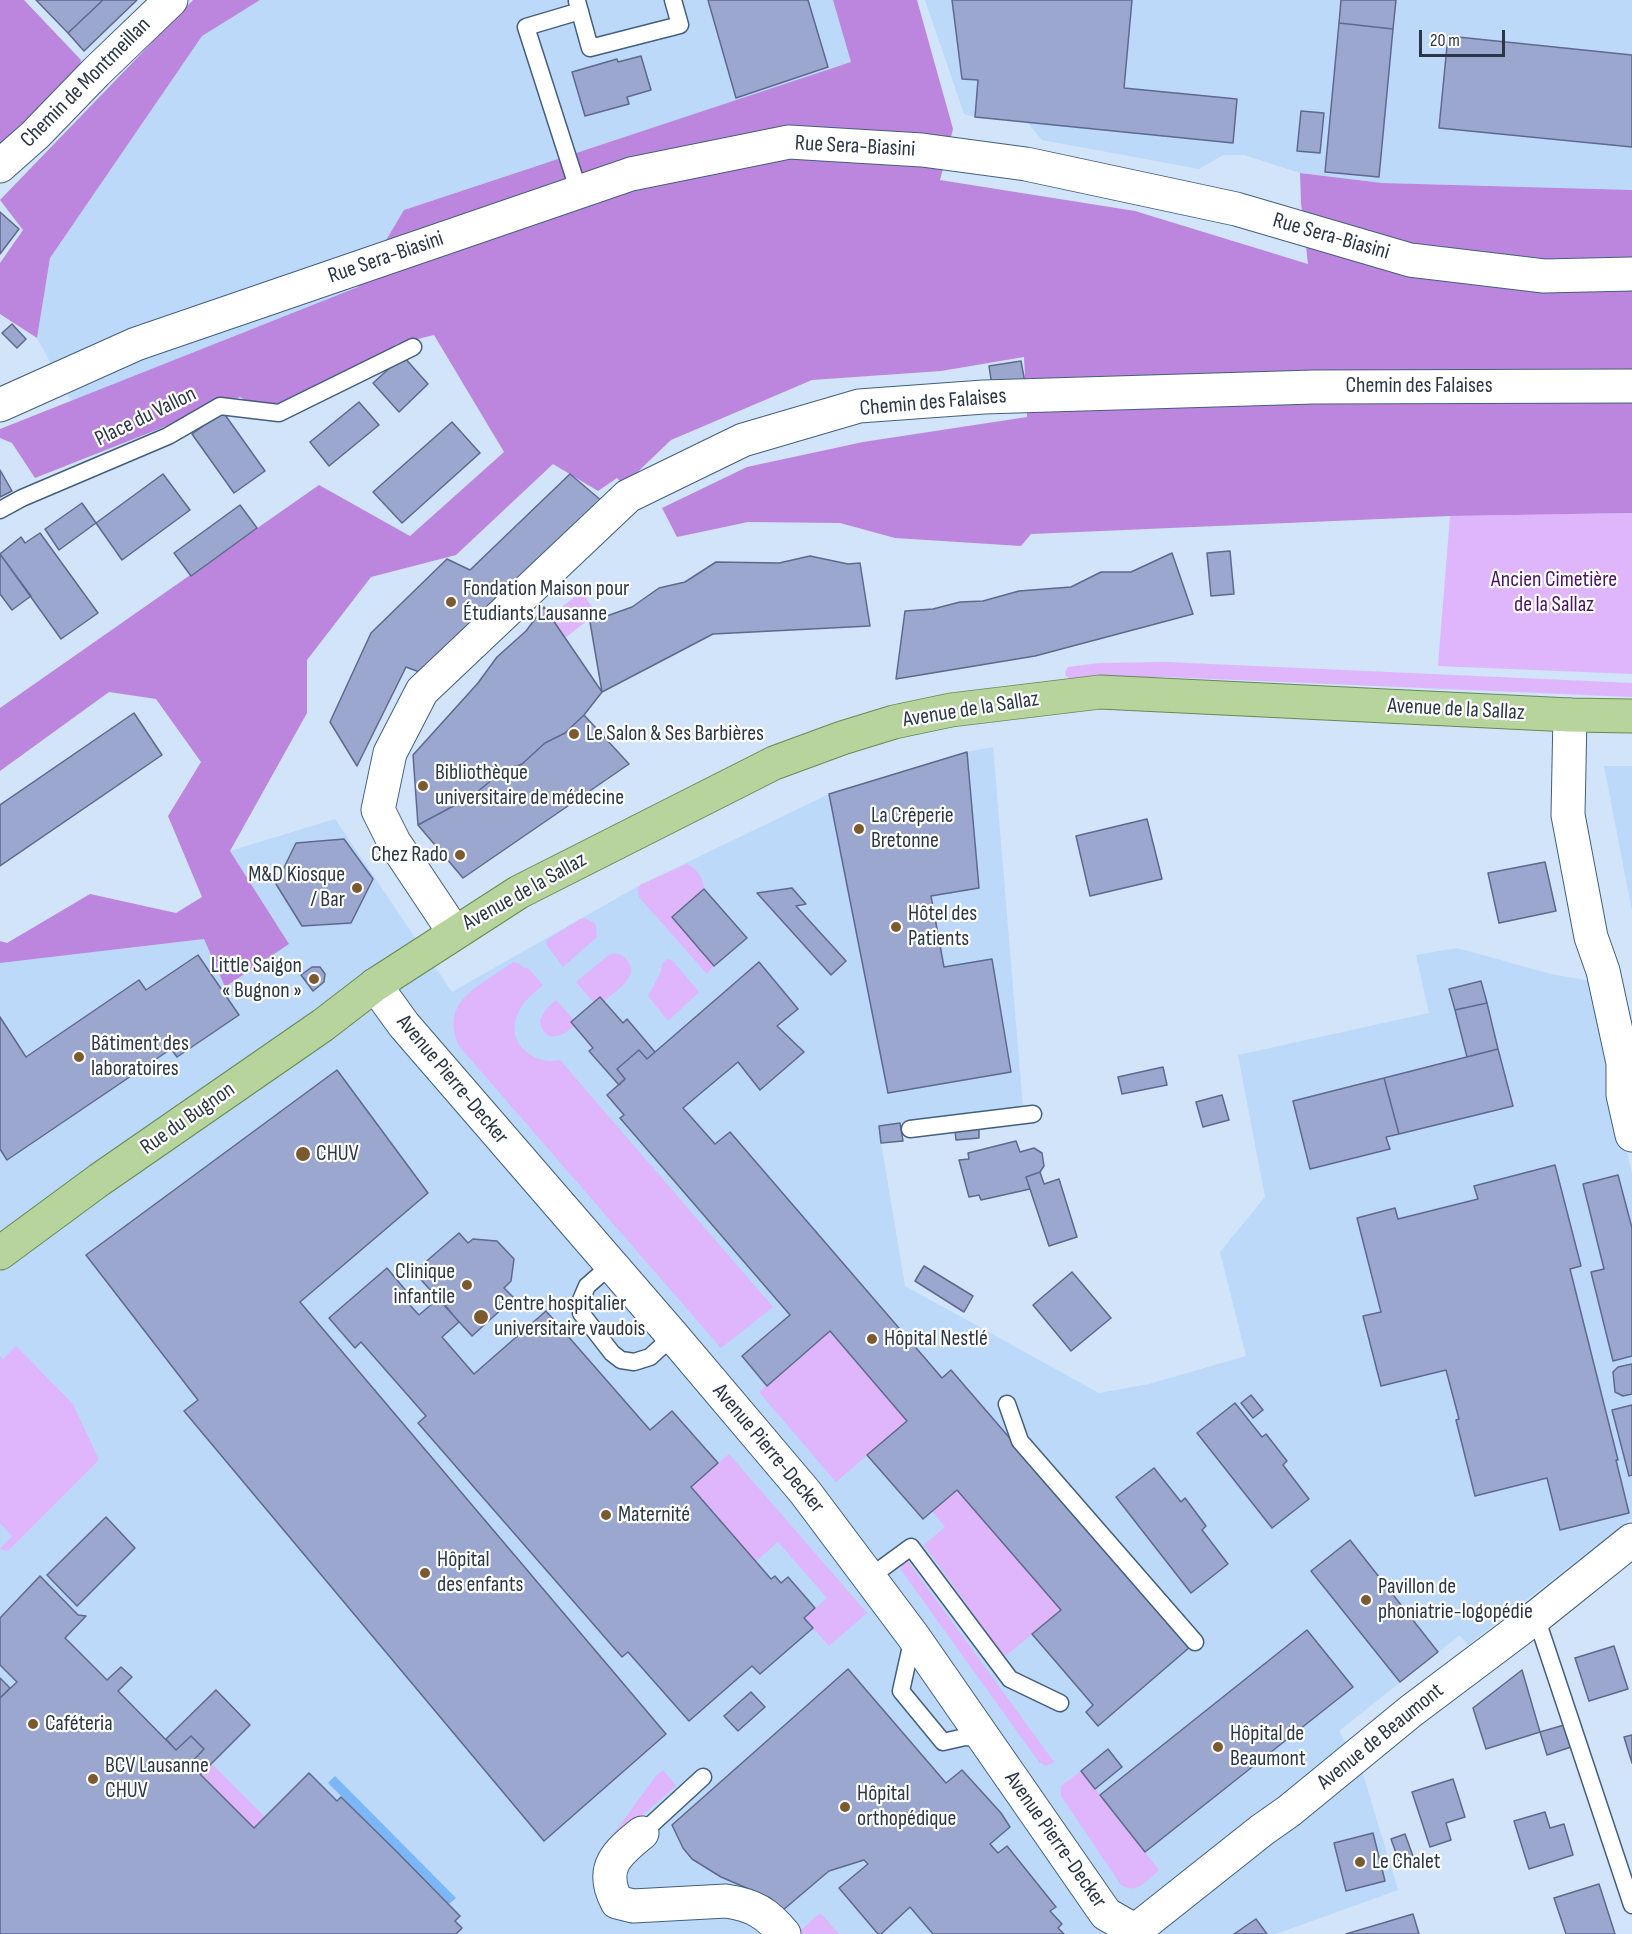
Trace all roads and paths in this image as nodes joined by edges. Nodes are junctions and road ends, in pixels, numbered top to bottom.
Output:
1 (171, 0) edge
2 (674, 0) edge
3 (578, 5) edge
4 (0, 166) edge
5 (579, 192) junction
6 (1632, 274) edge
7 (413, 347) dead end
8 (1632, 386) edge
9 (0, 405) edge
10 (0, 510) edge
11 (1570, 715) junction
12 (1632, 716) edge
13 (454, 933) junction
14 (375, 985) junction
15 (1033, 1114) dead end
16 (910, 1129) dead end
17 (1632, 1135) edge
18 (0, 1252) edge
19 (611, 1265) junction
20 (673, 1336) junction
21 (1007, 1404) dead end
22 (1632, 1540) edge
23 (870, 1577) junction
24 (1536, 1617) junction
25 (1195, 1642) dead end
26 (1060, 1703) dead end
27 (703, 1777) dead end
28 (642, 1833) joint
29 (1632, 1905) edge
30 (1132, 1932) edge
31 (784, 1934) edge

1 - 4 street, Chemin de Montmeillan
2 - 3 lane
3 - 5 lane
5 - 6 street, Rue Sera-Biasini
5 - 9 street, Rue Sera-Biasini
7 - 10 lane, Place du Vallon
8 - 13 street, Chemin des Falaises
11 - 12 main road, Avenue de la Sallaz
11 - 13 main road, Avenue de la Sallaz
11 - 17 street
13 - 14 main road, Avenue de la Sallaz
14 - 18 main road, Rue du Bugnon
14 - 19 street, Avenue Pierre-Decker
15 - 16 lane
19 - 20 street, Avenue Pierre-Decker
19 - 20 lane
20 - 23 street, Avenue Pierre-Decker
21 - 25 lane
22 - 24 street, Avenue de Beaumont
23 - 26 lane
23 - 30 street, Avenue Pierre-Decker
24 - 29 lane
24 - 30 street, Avenue de Beaumont
27 - 28 lane
28 - 31 street

